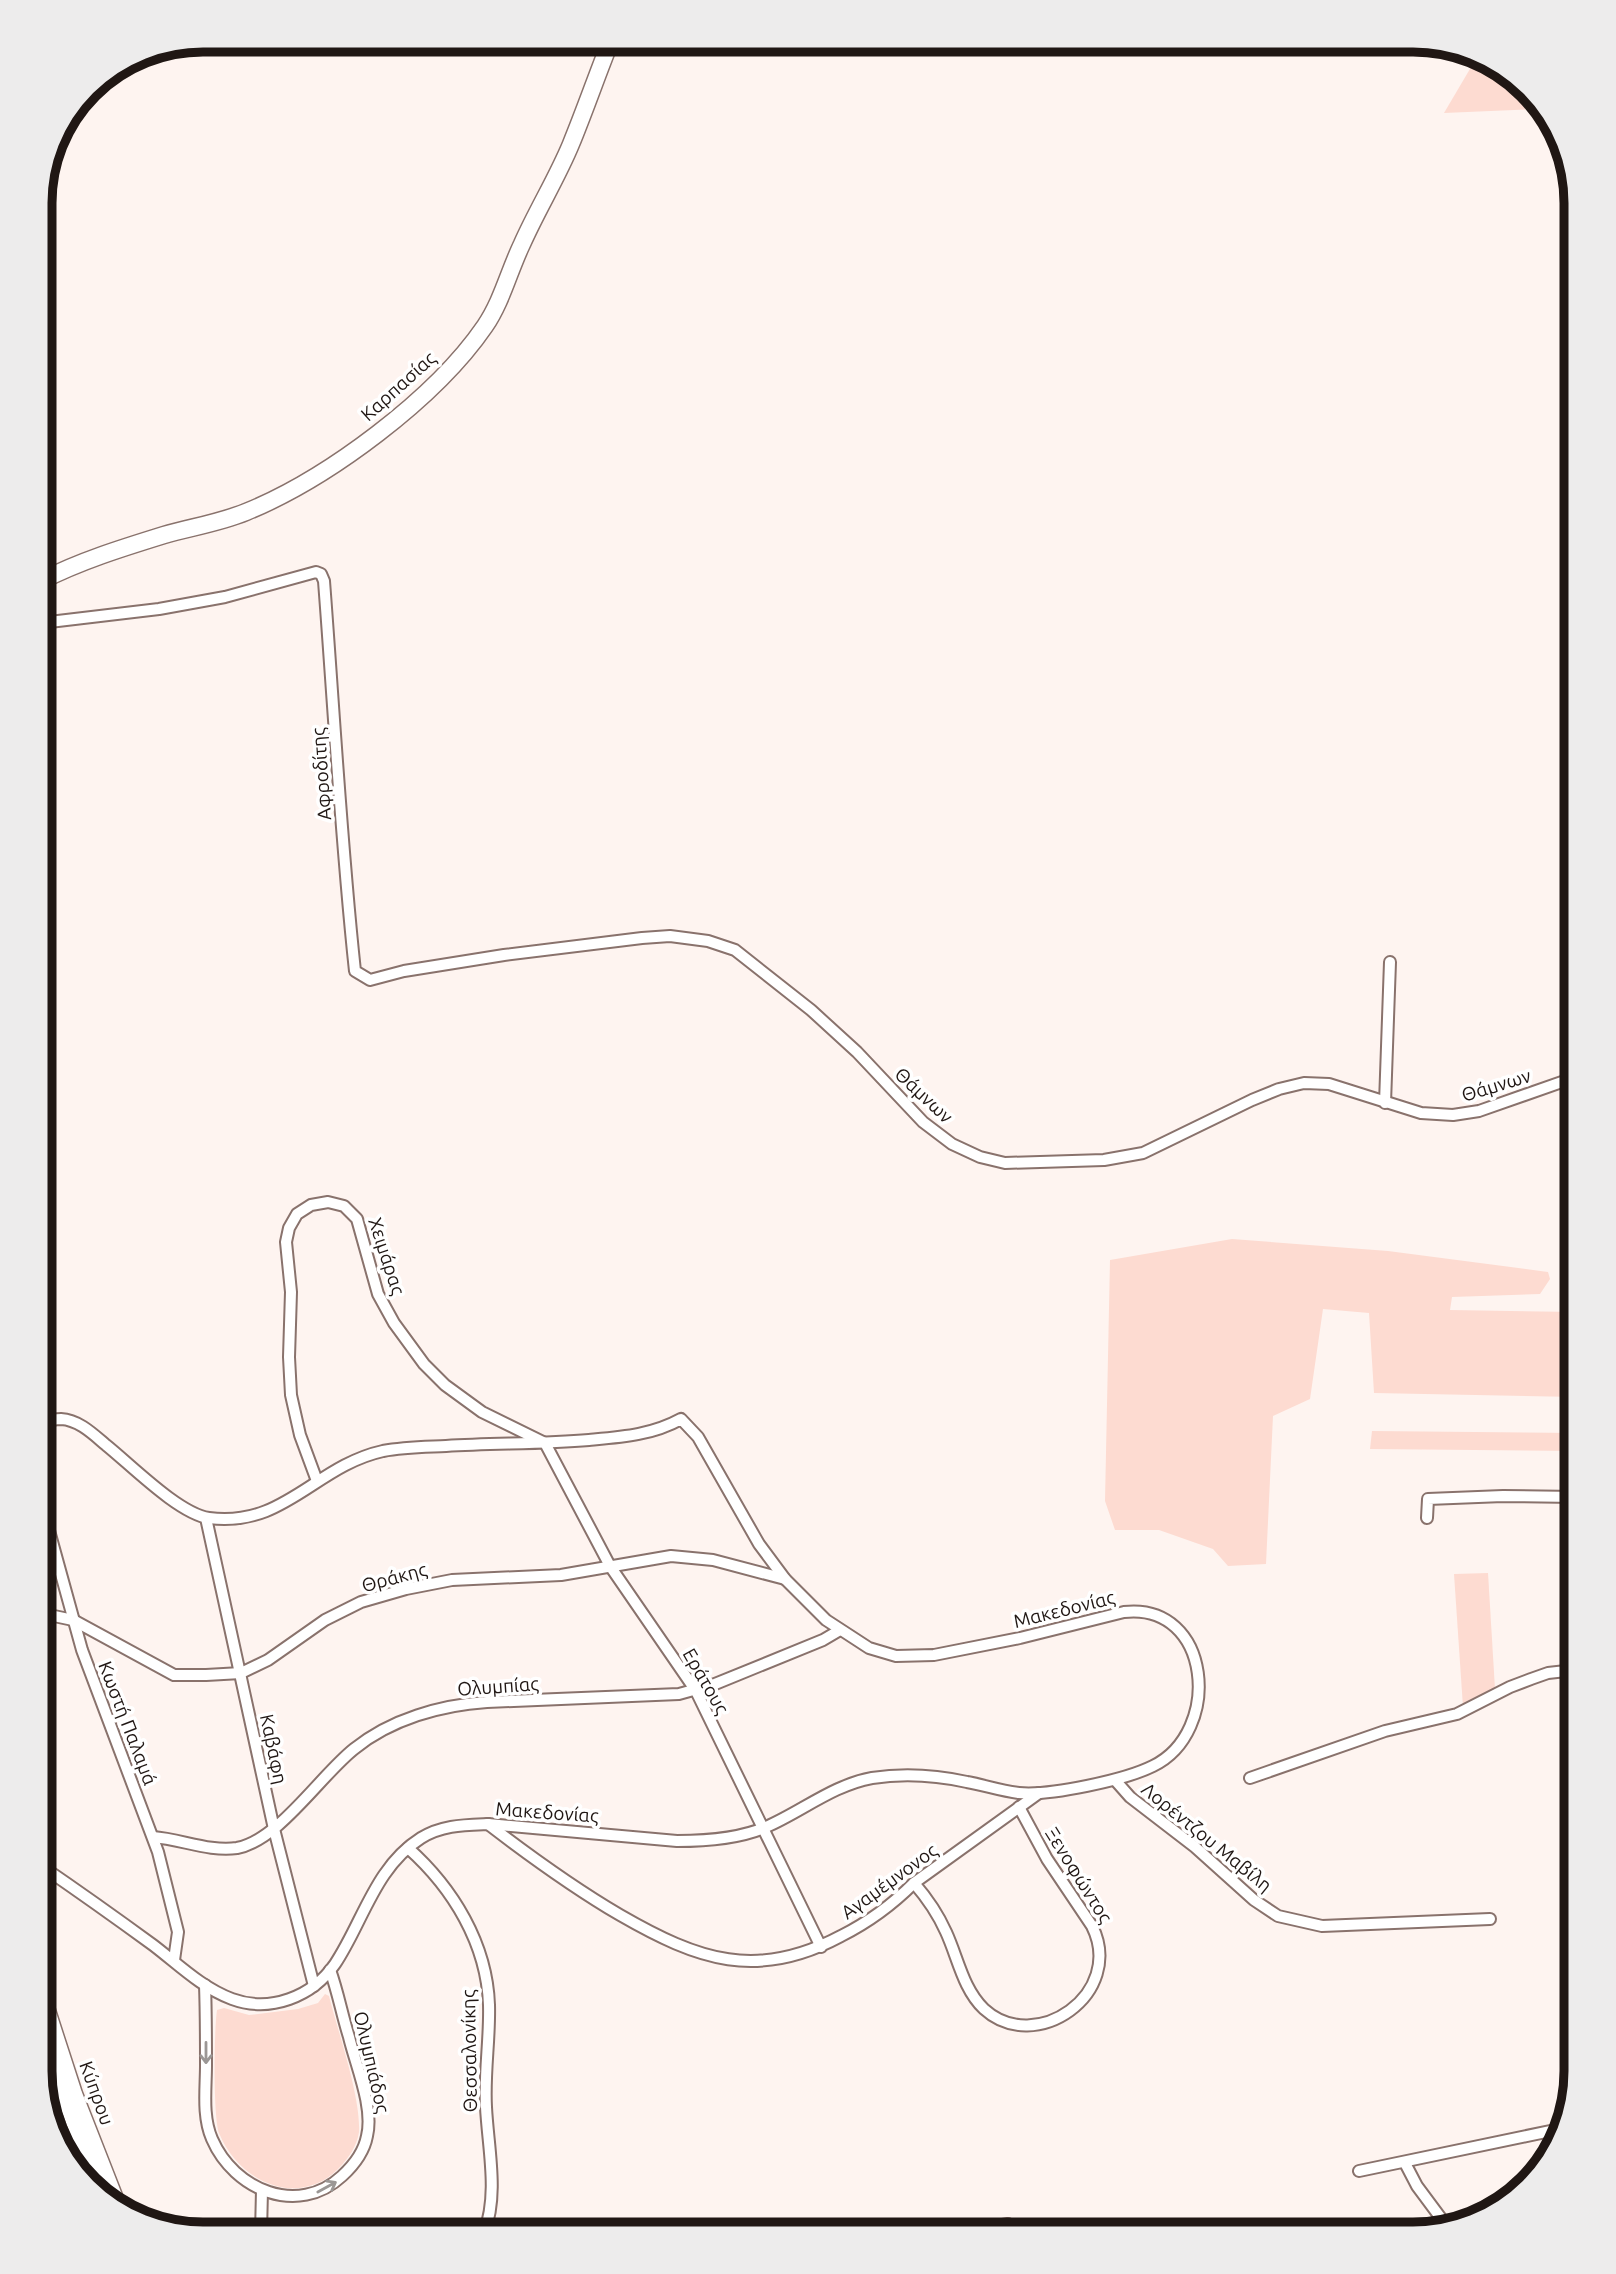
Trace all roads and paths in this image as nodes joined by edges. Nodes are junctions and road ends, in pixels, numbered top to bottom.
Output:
1 (606, 52) edge
2 (53, 576) edge
3 (53, 622) edge
4 (1390, 962) dead end
5 (355, 971) joint
6 (1564, 1081) edge
7 (1385, 1103) junction
8 (52, 1421) edge
9 (545, 1443) junction
10 (317, 1481) junction
11 (1564, 1497) edge
12 (206, 1518) junction
13 (1427, 1518) dead end
14 (52, 1543) edge
15 (610, 1566) junction
16 (785, 1579) junction
17 (52, 1616) edge
18 (73, 1620) junction
19 (840, 1630) junction
20 (1564, 1672) edge
21 (241, 1673) junction
22 (695, 1691) junction
23 (1250, 1778) dead end
24 (1115, 1780) junction
25 (1040, 1792) junction
26 (1019, 1807) junction
27 (488, 1824) junction
28 (274, 1829) junction
29 (763, 1829) junction
30 (153, 1837) junction
31 (408, 1848) junction
32 (52, 1874) edge
33 (914, 1883) junction
34 (1490, 1919) dead end
35 (821, 1947) junction
36 (174, 1961) junction
37 (330, 1970) junction
38 (205, 1985) junction
39 (314, 1986) junction
40 (52, 2026) edge
41 (52, 2062) edge
42 (1550, 2131) edge
43 (1405, 2163) junction
44 (1359, 2171) dead end
45 (93, 2172) edge
46 (111, 2189) edge
47 (262, 2190) junction
48 (1441, 2218) edge
49 (261, 2221) edge
50 (487, 2221) edge

1 - 2 street, Καρπασίας
3 - 5 street, Αφροδίτης
4 - 7 street
5 - 7 street, Θάμνων
6 - 7 street, Θάμνων
8 - 12 street, Μακεδονίας
9 - 10 street, Μακεδονίας
9 - 10 street, Χειμάρας
9 - 15 street, Εράτους
9 - 16 street, Μακεδονίας
10 - 12 street, Μακεδονίας
11 - 13 street
12 - 21 street, Καβάφη
14 - 18 street, Κωστή Παλαμά
15 - 16 street, Θράκης
15 - 21 street, Θράκης
15 - 22 street, Εράτους
16 - 19 street, Μακεδονίας
17 - 18 street, Θράκης
18 - 21 street, Θράκης
18 - 30 street, Κωστή Παλαμά
19 - 22 street, Ολυμπίας
19 - 24 street, Μακεδονίας
20 - 23 street
21 - 28 street, Καβάφη
22 - 28 street, Ολυμπίας
22 - 29 street, Εράτους
24 - 25 street, Μακεδονίας
24 - 34 street, Λορέντζου Μαβίλη
25 - 26 street, Αγαμέμνονος
25 - 29 street, Μακεδονίας
26 - 33 street, Αγαμέμνονος
26 - 33 street, Ξενοφώντος
27 - 29 street, Μακεδονίας
27 - 31 street, Μακεδονίας
27 - 35 street, Αγαμέμνονος
28 - 30 street, Ολυμπίας
28 - 39 street, Καβάφη
29 - 35 street, Εράτους
30 - 36 street, Κωστή Παλαμά
31 - 37 street, Μακεδονίας
31 - 50 street, Θεσσαλονίκης
32 - 36 street, Μακεδονίας
33 - 35 street, Αγαμέμνονος
36 - 38 street, Μακεδονίας
37 - 39 street, Μακεδονίας
47 -> 37 street, Ολυμπιάδος
38 - 39 street, Μακεδονίας
38 -> 47 street, Ολυμπιάδος
40 - 46 street, Κύπρου
41 - 45 street, Κύπρου
42 - 43 street
43 - 44 street
43 - 48 street
47 - 49 street

